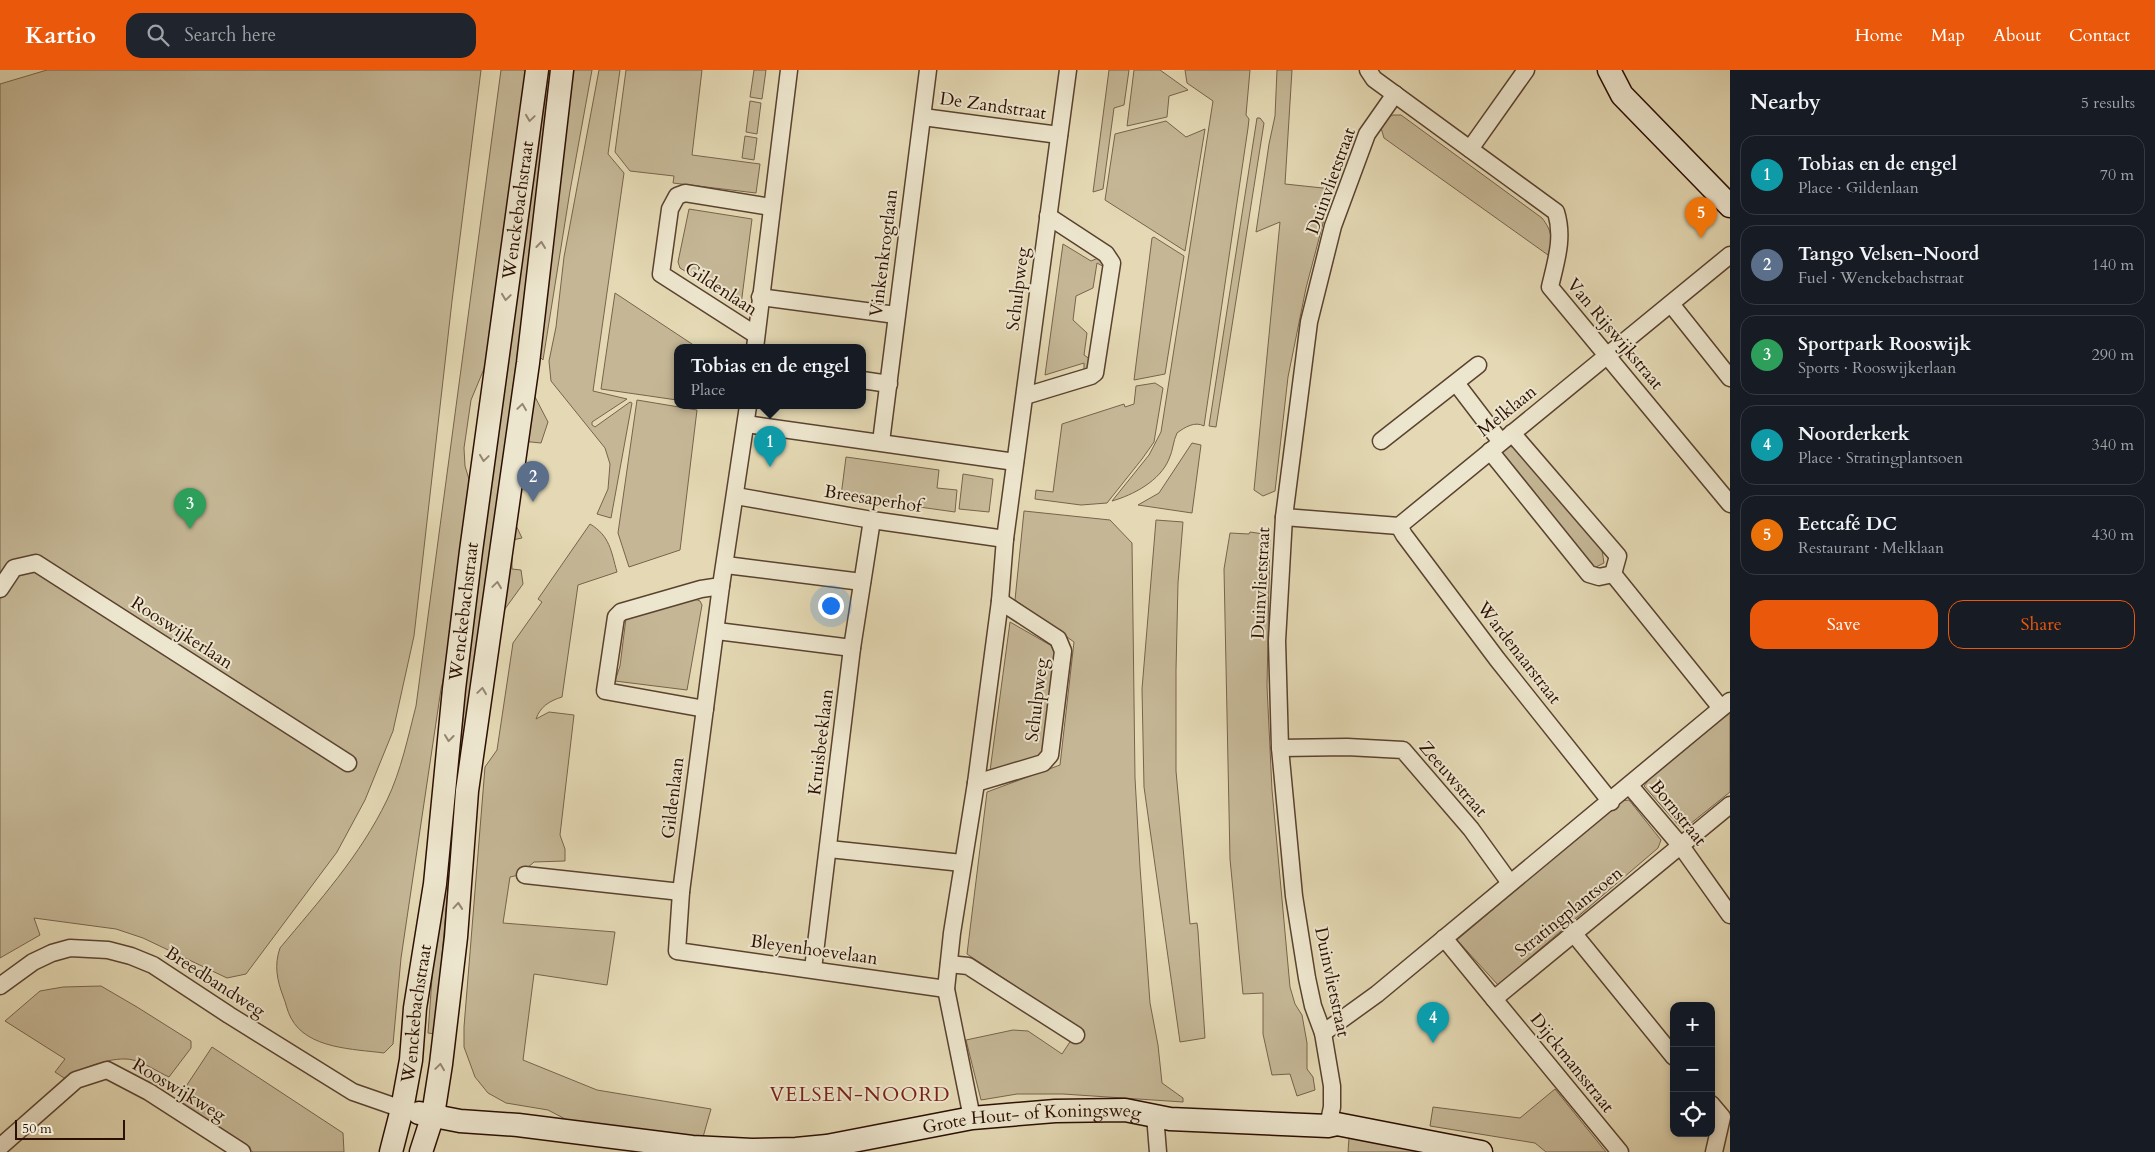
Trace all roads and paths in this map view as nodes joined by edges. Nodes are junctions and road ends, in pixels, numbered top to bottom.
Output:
1 (537, 70) edge
2 (562, 70) edge
3 (789, 70) edge
4 (928, 70) edge
5 (1068, 70) edge
6 (1368, 70) edge
7 (1526, 70) edge
8 (1609, 70) edge
9 (1395, 94) junction
10 (923, 117) junction
11 (1059, 135) junction
12 (1470, 149) junction
13 (1730, 206) edge
14 (770, 207) junction
15 (1048, 216) junction
16 (1730, 255) edge
17 (760, 297) junction
18 (1671, 304) junction
19 (896, 315) junction
20 (755, 342) edge
21 (1608, 356) junction
22 (1478, 365) dead end
23 (1730, 378) edge
24 (866, 381) edge
25 (1456, 383) junction
26 (889, 384) junction
27 (1025, 396) junction
28 (748, 409) edge
29 (746, 424) junction
30 (1381, 441) dead end
31 (881, 442) junction
32 (1501, 442) junction
33 (1015, 462) junction
34 (736, 496) junction
35 (1730, 504) edge
36 (1284, 517) junction
37 (872, 520) junction
38 (1399, 526) junction
39 (1005, 540) junction
40 (726, 564) junction
41 (1613, 574) junction
42 (862, 582) junction
43 (721, 586) junction
44 (0, 589) edge
45 (1000, 601) junction
46 (717, 631) junction
47 (852, 648) junction
48 (1726, 705) edge
49 (705, 709) junction
50 (1280, 748) junction
51 (348, 763) dead end
52 (976, 783) junction
53 (1630, 786) junction
54 (1611, 802) junction
55 (1730, 805) edge
56 (1681, 846) junction
57 (829, 849) junction
58 (962, 863) junction
59 (525, 875) dead end
60 (1510, 883) junction
61 (681, 892) junction
62 (1730, 915) edge
63 (1574, 934) junction
64 (1444, 938) junction
65 (676, 951) joint
66 (949, 964) junction
67 (813, 969) junction
68 (0, 986) edge
69 (946, 989) junction
70 (1494, 1000) junction
71 (1323, 1033) junction
72 (1076, 1035) dead end
73 (1670, 1052) edge
74 (402, 1109) junction
75 (1715, 1109) edge
76 (1155, 1115) junction
77 (433, 1116) junction
78 (972, 1118) junction
79 (1328, 1126) junction
80 (0, 1147) edge
81 (691, 1150) edge
82 (242, 1152) edge
83 (392, 1152) edge
84 (421, 1152) edge
85 (1158, 1152) edge
86 (1481, 1152) edge
87 (1620, 1152) edge
88 (1714, 1152) edge

1 -> 74 street, Wenckebachstraat
77 -> 2 street, Wenckebachstraat
3 - 14 street, Gildenlaan
4 - 10 street, Vinkenkrogtlaan
5 - 11 street, Schulpweg
6 - 9 street
7 - 12 street
8 - 13 street
9 - 12 street, Van Rijswijkstraat
9 - 36 street, Duinvlietstraat
10 - 11 street, De Zandstraat
10 - 19 street, Vinkenkrogtlaan
11 - 15 street, Schulpweg
12 - 21 street, Van Rijswijkstraat
14 - 17 street, Gildenlaan
14 - 20 street, Gildenlaan
15 - 27 street, Schulpweg
15 - 27 street
16 - 18 street, Melklaan
17 - 19 street
17 - 20 street, Gildenlaan
18 - 21 street, Melklaan
18 - 23 street
19 - 26 street, Vinkenkrogtlaan
21 - 32 street, Melklaan
21 - 35 street, Van Rijswijkstraat
22 - 25 street
24 - 26 street
25 - 30 street
25 - 32 street
26 - 31 street, Vinkenkrogtlaan
27 - 33 street, Schulpweg
28 - 29 street, Gildenlaan
29 - 31 street
29 - 34 street, Gildenlaan
31 - 33 street
32 - 38 street, Melklaan
32 - 41 street
32 - 41 street
33 - 39 street, Schulpweg
34 - 37 street, Breesaperhof
34 - 40 street, Gildenlaan
36 - 38 street
36 - 50 street, Duinvlietstraat
37 - 39 street, Breesaperhof
37 - 42 street, Kruisbeeklaan
38 - 54 street, Wardenaarstraat
39 - 45 street, Schulpweg
40 - 42 street
40 - 43 street, Gildenlaan
41 - 48 street
42 - 47 street, Kruisbeeklaan
43 - 46 street, Gildenlaan
43 - 49 street
44 - 51 street, Rooswijkerlaan
45 - 52 street, Schulpweg
45 - 52 street, Schulpweg
46 - 47 street
46 - 49 street, Gildenlaan
47 - 57 street, Kruisbeeklaan
48 - 53 street
49 - 61 street, Gildenlaan
50 - 60 street, Zeeuwstraat
50 - 71 street, Duinvlietstraat
52 - 58 street, Schulpweg
53 - 54 street
53 - 56 street, Bornstraat
54 - 60 street
55 - 56 street, Stratingplantsoen
56 - 62 street, Bornstraat
56 - 63 street, Stratingplantsoen
57 - 58 street
57 - 67 street, Kruisbeeklaan
58 - 66 street, Schulpweg
59 - 61 street
60 - 64 street
61 - 65 street, Gildenlaan
63 - 70 street, Stratingplantsoen
63 - 73 street
64 - 70 street
64 - 71 street
65 - 67 street, Bleyenhoevelaan
66 - 69 street, Schulpweg
66 - 72 street
67 - 69 street, Bleyenhoevelaan
68 - 74 street, Breedbandweg
69 - 78 street, Schulpweg
70 - 87 street, Dijckmansstraat
71 - 79 street, Duinvlietstraat
74 - 77 street, Grote Hout- of Koningsweg
74 - 83 street, Wenckebachstraat
75 - 88 street
76 - 78 street, Grote Hout- of Koningsweg
76 - 79 street, Grote Hout- of Koningsweg
76 - 85 street
77 - 81 street, Grote Hout- of Koningsweg
77 - 84 street, Wenckebachstraat
78 - 81 street, Grote Hout- of Koningsweg
79 - 86 street, Grote Hout- of Koningsweg
80 - 82 street, Rooswijkweg

